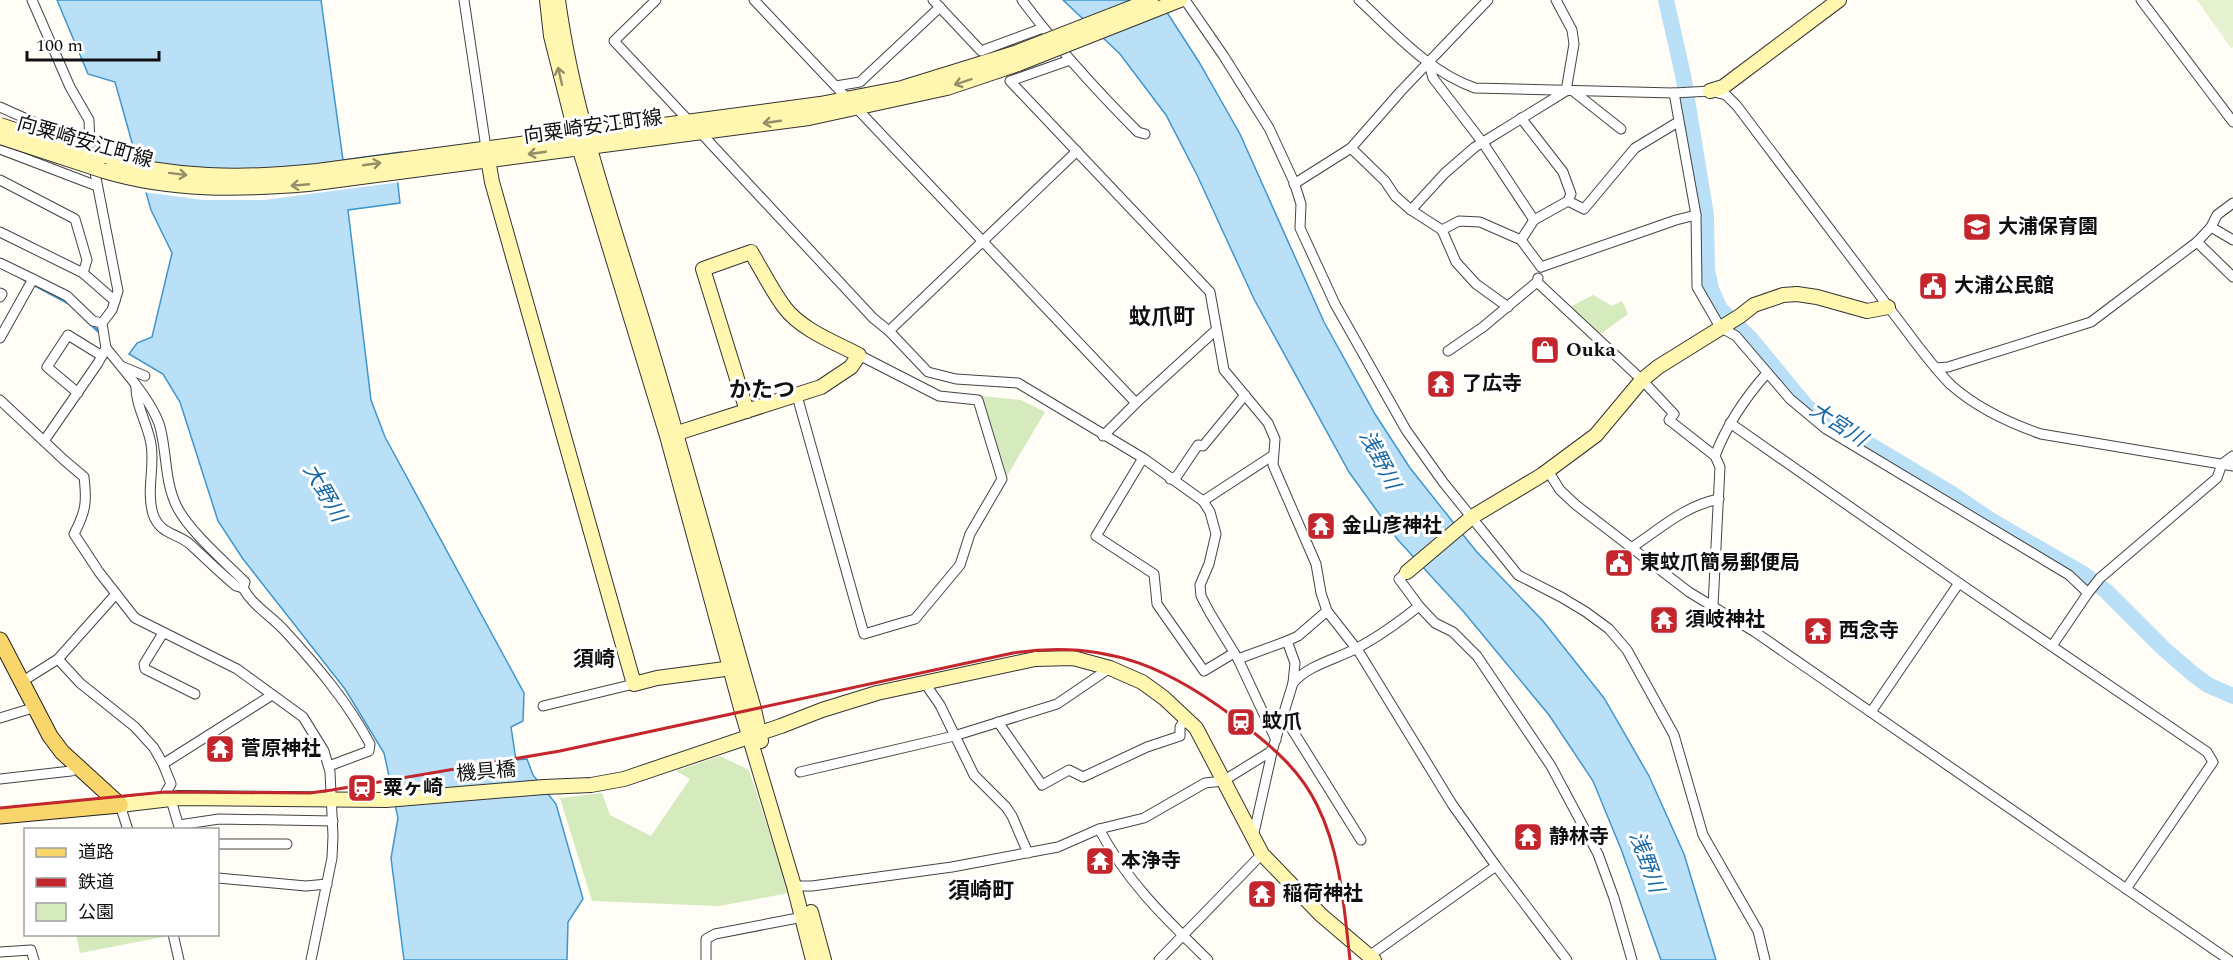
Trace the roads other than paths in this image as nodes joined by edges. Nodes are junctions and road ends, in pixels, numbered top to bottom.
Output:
1 (32, 0) edge
2 (464, 0) edge
3 (547, 0) edge
4 (558, 0) edge
5 (656, 0) edge
6 (754, 0) edge
7 (1022, 0) edge
8 (1151, 0) edge
9 (1180, 0) edge
10 (1185, 0) edge
11 (1359, 0) edge
12 (1488, 0) edge
13 (1556, 0) edge
14 (1839, 0) edge
15 (2141, 0) edge
16 (936, 4) edge
17 (1043, 28) junction
18 (1017, 58) junction
19 (1070, 60) junction
20 (1429, 64) junction
21 (836, 86) junction
22 (1570, 91) junction
23 (1706, 91) junction
24 (1674, 93) junction
25 (851, 103) junction
26 (0, 107) edge
27 (0, 117) edge
28 (1521, 118) junction
29 (689, 122) junction
30 (1678, 122) junction
31 (2233, 122) edge
32 (0, 125) edge
33 (1621, 129) dead end
34 (700, 132) junction
35 (1145, 134) dead end
36 (0, 139) edge
37 (582, 141) junction
38 (1483, 143) junction
39 (54, 144) junction
40 (90, 147) junction
41 (1352, 148) junction
42 (0, 149) edge
43 (1077, 151) junction
44 (487, 154) junction
45 (462, 158) junction
46 (0, 180) edge
47 (1294, 184) junction
48 (97, 186) junction
49 (1568, 201) junction
50 (2233, 203) edge
51 (1412, 210) junction
52 (1696, 215) junction
53 (1534, 220) junction
54 (2211, 227) junction
55 (1442, 230) junction
56 (0, 232) edge
57 (1521, 240) junction
58 (2233, 240) edge
59 (983, 242) junction
60 (2197, 242) junction
61 (0, 263) edge
62 (1540, 267) junction
63 (83, 273) junction
64 (2233, 277) edge
65 (31, 282) junction
66 (1537, 282) junction
67 (115, 301) junction
68 (1508, 307) junction
69 (1888, 307) junction
70 (102, 323) junction
71 (1720, 327) junction
72 (1216, 330) junction
73 (889, 331) junction
74 (0, 338) edge
75 (1448, 351) dead end
76 (104, 352) junction
77 (858, 355) junction
78 (121, 366) junction
79 (1936, 368) junction
80 (1767, 373) junction
81 (145, 376) dead end
82 (1642, 380) junction
83 (136, 386) junction
84 (78, 393) junction
85 (1245, 395) junction
86 (797, 396) junction
87 (0, 400) edge
88 (1136, 403) junction
89 (747, 411) junction
90 (1730, 423) junction
91 (671, 435) junction
92 (1103, 436) junction
93 (44, 441) junction
94 (1272, 456) junction
95 (1715, 456) junction
96 (2233, 456) edge
97 (1143, 458) junction
98 (2222, 464) junction
99 (2233, 466) edge
100 (1548, 471) junction
101 (1170, 479) junction
102 (1719, 499) junction
103 (1203, 501) junction
104 (1470, 519) junction
105 (1631, 548) junction
106 (1407, 572) joint
107 (1959, 583) junction
108 (243, 588) junction
109 (2090, 592) junction
110 (116, 594) junction
111 (1419, 606) junction
112 (1713, 606) junction
113 (1327, 611) junction
114 (164, 633) junction
115 (0, 640) edge
116 (1287, 641) junction
117 (2052, 646) junction
118 (1355, 650) junction
119 (1236, 656) junction
120 (58, 659) junction
121 (737, 668) junction
122 (1110, 668) junction
123 (22, 681) junction
124 (924, 682) junction
125 (1293, 683) junction
126 (634, 684) junction
127 (195, 694) dead end
128 (272, 695) junction
129 (543, 706) dead end
130 (36, 707) junction
131 (1871, 712) junction
132 (1283, 715) junction
133 (1186, 717) junction
134 (0, 718) edge
135 (998, 722) junction
136 (754, 735) junction
137 (956, 736) junction
138 (1274, 744) junction
139 (163, 764) junction
140 (329, 766) junction
141 (78, 768) junction
142 (800, 772) dead end
143 (0, 779) edge
144 (1223, 782) junction
145 (171, 800) junction
146 (333, 800) junction
147 (120, 805) junction
148 (0, 816) edge
149 (333, 821) junction
150 (179, 827) edge
151 (127, 828) edge
152 (1099, 829) junction
153 (1253, 838) junction
154 (1361, 840) dead end
155 (219, 844) edge
156 (287, 844) dead end
157 (1029, 853) junction
158 (1262, 854) junction
159 (1496, 866) junction
160 (219, 878) edge
161 (327, 884) junction
162 (799, 886) junction
163 (2126, 889) junction
164 (803, 917) junction
165 (1182, 935) junction
166 (173, 936) edge
167 (0, 952) edge
168 (1372, 958) edge
169 (34, 960) edge
170 (179, 960) edge
171 (311, 960) edge
172 (706, 960) edge
173 (813, 960) edge
174 (824, 960) edge
175 (1159, 960) edge
176 (1208, 960) edge
177 (1567, 960) edge
178 (1632, 960) edge
179 (1765, 960) edge
180 (2229, 960) edge

1 - 40 street
2 - 44 street
37 -> 3 street
4 - 37 street
5 - 29 street
6 - 21 street
7 - 17 street
8 - 18 street, 向粟崎安江町線, bridge
9 - 18 street, 向粟崎安江町線, bridge
10 - 47 street
11 - 20 street
12 - 20 street
13 - 22 street
14 - 23 street
15 - 31 street
16 - 17 street
16 - 21 street
17 - 19 street
18 - 25 street, 向粟崎安江町線
19 - 35 street
19 - 43 street
20 - 22 street
20 - 38 street
20 - 41 street
21 - 25 street
22 - 24 street
22 - 28 street
22 - 33 street
23 - 24 street
23 - 69 street
24 - 30 street
25 - 29 street, 向粟崎安江町線
25 -> 34 street, 向粟崎安江町線
25 - 59 street
26 - 40 street
27 - 39 street, bridge
28 - 38 street
28 - 49 street
29 - 37 street, 向粟崎安江町線
30 - 49 street
30 - 52 street
32 - 39 street, 向粟崎安江町線, bridge
34 - 37 street, 向粟崎安江町線
34 - 73 street
45 -> 36 street, 向粟崎安江町線, bridge
37 - 44 street, 向粟崎安江町線
37 - 91 street
38 - 51 street
38 - 53 street
39 -> 45 street, 向粟崎安江町線, bridge
40 - 48 street
41 - 47 street
41 - 51 street
42 - 48 street
43 - 59 street
43 - 72 street
44 - 45 street, 向粟崎安江町線
44 - 126 street
46 - 63 street
47 - 104 street
48 - 67 street
49 - 53 street
50 - 54 street
51 - 55 street
52 - 62 street
52 - 71 street
53 - 57 street
54 - 58 street
54 - 60 street
55 - 57 street
55 - 68 street
56 - 63 street
57 - 62 street
59 - 73 street
59 - 88 street
60 - 64 street
60 - 79 street
61 - 65 street
62 - 66 street
63 - 67 street
65 - 70 street
65 - 74 street
66 - 68 street
66 - 82 street
67 - 70 street
68 - 75 street
69 - 71 street
69 - 79 street
70 - 76 street
71 - 80 street
71 - 82 street
72 - 85 street
72 - 88 street
73 - 92 street
76 - 78 street
76 - 84 street
76 - 84 street
77 - 86 street
77 - 86 street
77 - 89 street
78 - 81 street
78 - 83 street
79 - 98 street
80 - 90 street
80 - 109 street
82 - 95 street
82 - 100 street
83 - 108 street
83 - 108 street
84 - 93 street
85 - 94 street
85 - 101 street
86 - 89 street
87 - 93 street
88 - 92 street
89 - 91 street
90 - 95 street
90 - 107 street
91 - 121 street
92 - 97 street
93 - 110 street
94 - 103 street
94 - 113 street
95 - 102 street
96 - 98 street
97 - 101 street
97 - 119 street
98 - 99 street
98 - 109 street
100 - 104 street
100 - 105 street
101 - 103 street
102 - 105 street
102 - 112 street
103 - 119 street
104 - 106 street
104 - 179 street
105 - 112 street
106 - 111 street
107 - 117 street
107 - 131 street
108 - 140 street
109 - 117 street
110 - 114 street
110 - 120 street
111 - 118 street
111 - 178 street
112 - 131 street
113 - 116 street
113 - 118 street
114 - 127 street
114 - 128 street
115 - 123 main road
116 - 119 street
116 - 125 street
117 - 163 street
118 - 125 street
118 - 159 street
119 - 138 street
120 - 123 street
120 - 139 street
121 - 126 street
121 - 136 street
122 - 124 street, 機具橋
122 - 133 street, 機具橋
122 - 135 street
123 - 130 main road
124 - 136 street, 機具橋
124 - 137 street
125 - 132 street
126 - 129 street
128 - 139 street
128 - 140 street
130 - 134 street
130 - 141 main road
131 - 163 street
132 - 138 street
132 - 154 street
133 - 135 street
133 - 144 street, 機具橋
135 - 137 street
136 - 146 street, 機具橋
136 - 162 street
137 - 142 street
137 - 157 street
138 - 144 street
138 - 153 street
139 - 145 street
140 - 146 street
141 - 143 street
141 - 147 main road
144 - 152 street
144 - 153 street, 機具橋
145 - 146 street, 機具橋
145 - 147 street, 機具橋
145 - 150 street
146 - 149 street
147 - 148 main road
147 - 151 street
149 - 150 street
149 - 161 street
152 - 157 street
152 - 165 street
153 - 158 street, 機具橋
155 - 156 street
157 - 162 street
158 - 165 street
158 - 168 street, 機具橋
159 - 168 street
159 - 177 street
160 - 161 street
161 - 171 street
162 - 164 street
162 - 174 street
163 - 180 street
164 - 172 street
164 - 173 street
165 - 175 street
165 - 176 street
166 - 170 street
167 - 169 street

